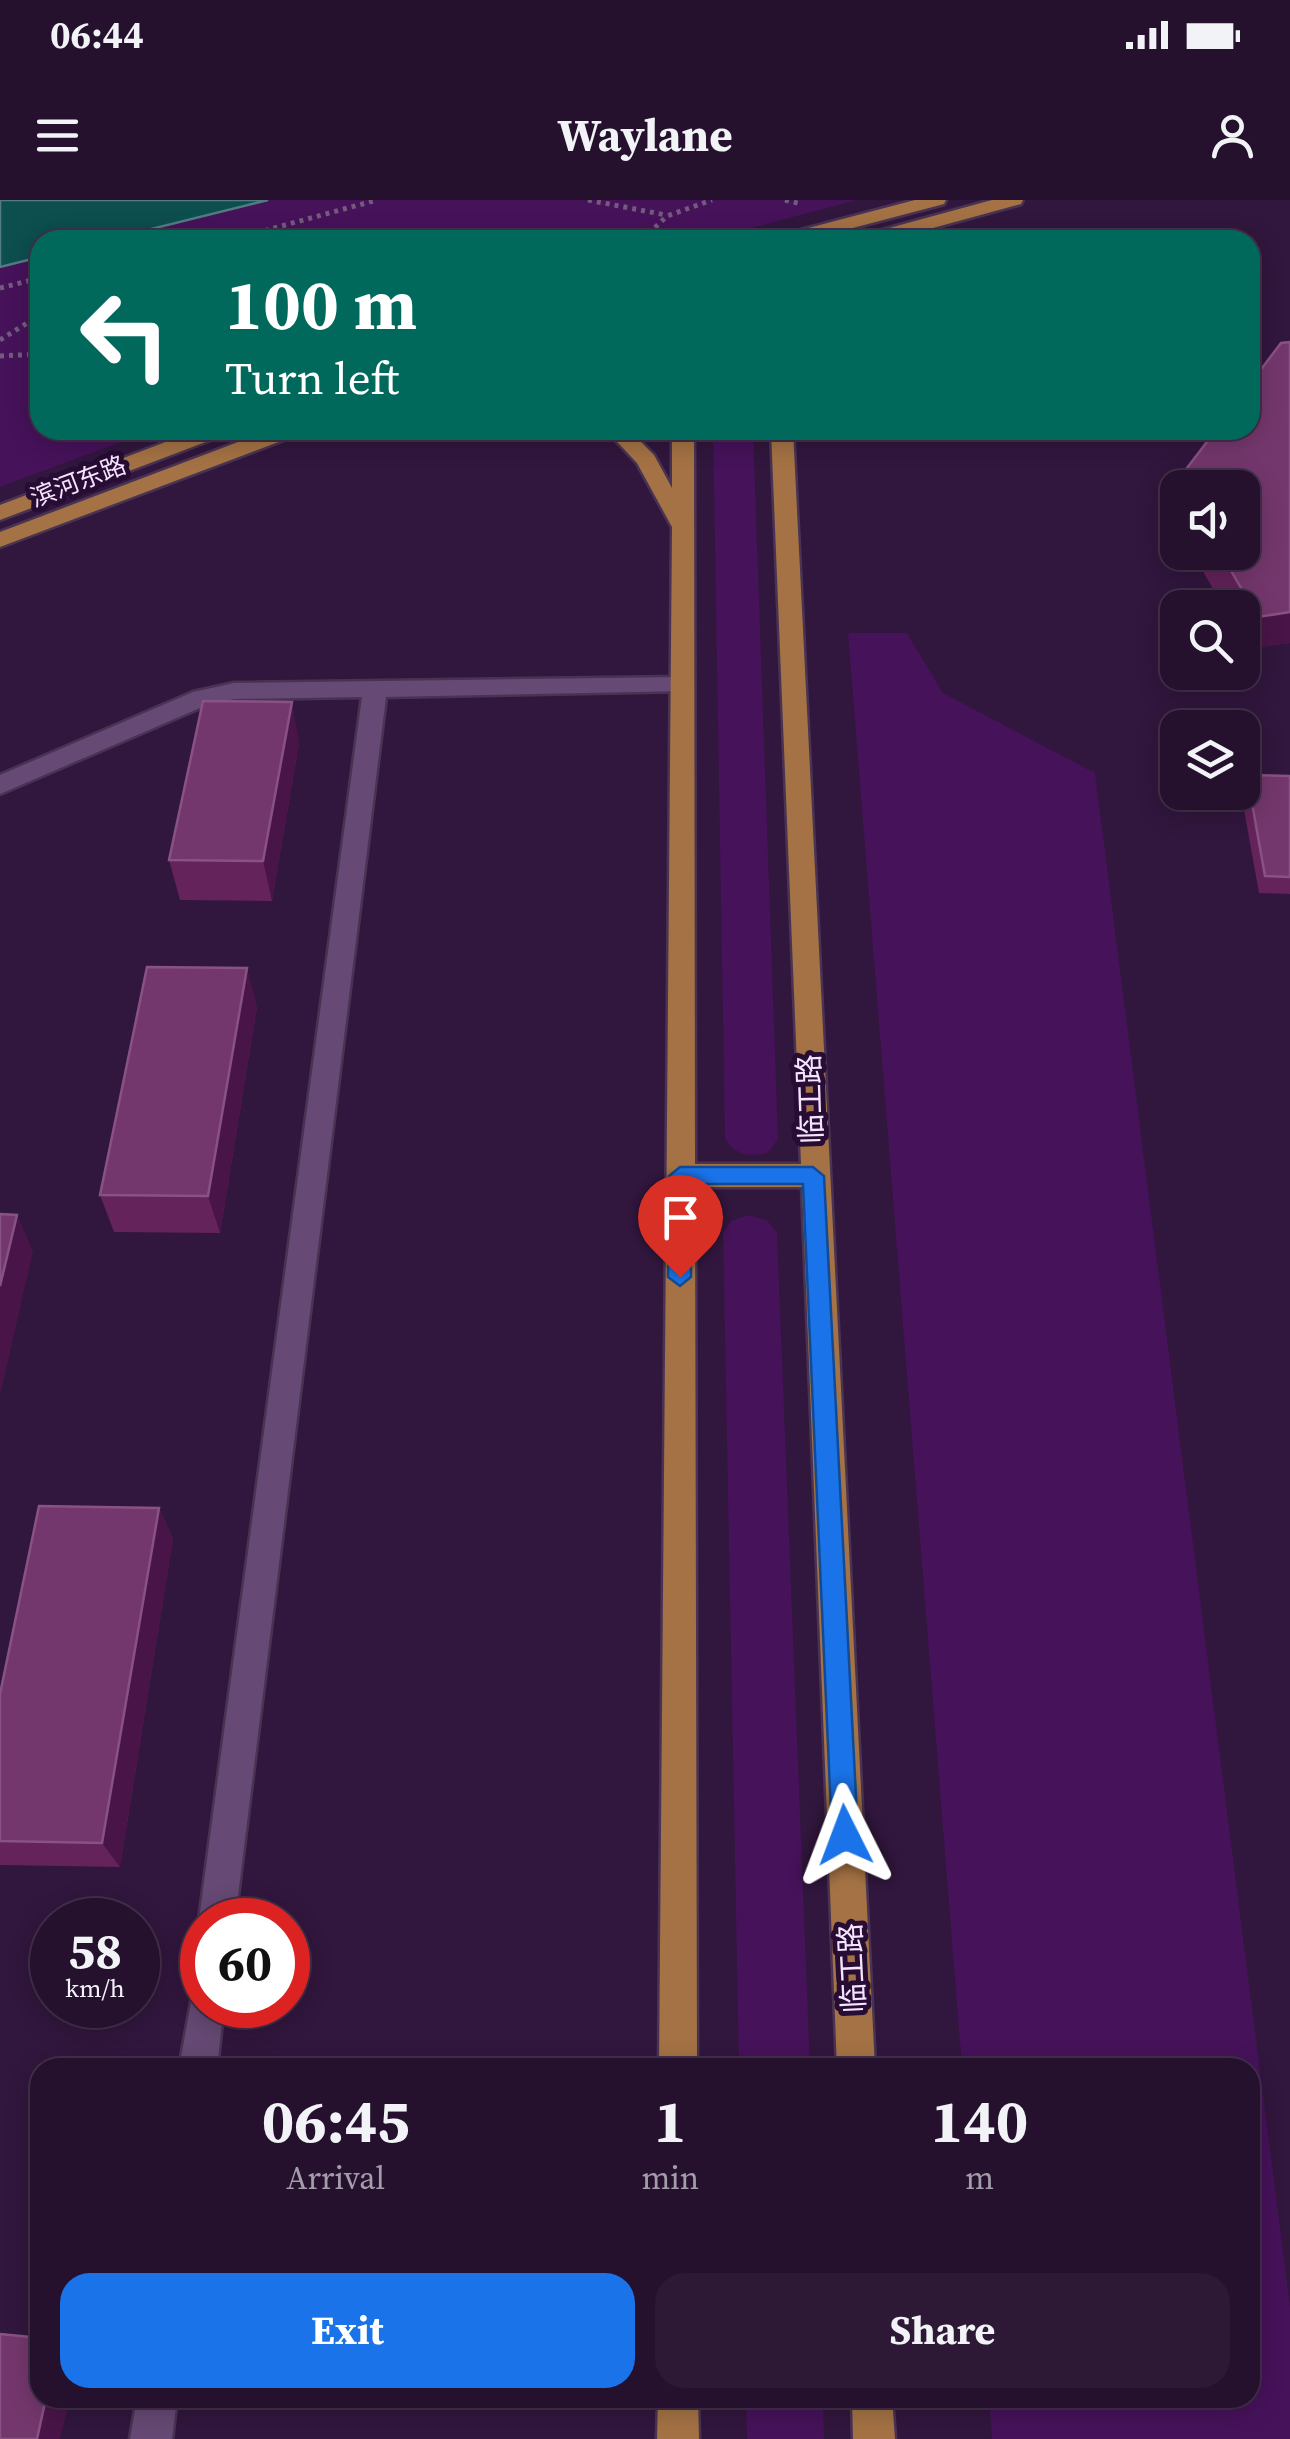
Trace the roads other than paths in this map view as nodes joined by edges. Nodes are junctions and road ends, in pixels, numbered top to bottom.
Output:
1 (937, 200) edge
2 (1014, 200) edge
3 (954, 215) junction
4 (823, 230) edge
5 (902, 230) edge
6 (932, 230) edge
7 (190, 440) edge
8 (263, 440) edge
9 (627, 440) edge
10 (683, 440) edge
11 (784, 440) edge
12 (0, 513) edge
13 (683, 528) junction
14 (0, 540) edge
15 (682, 685) junction
16 (376, 687) junction
17 (0, 784) edge
18 (680, 1176) junction
19 (813, 1176) junction
20 (219, 1898) edge
21 (203, 2028) edge
22 (199, 2058) edge
23 (678, 2058) edge
24 (856, 2058) edge
25 (155, 2408) edge
26 (678, 2408) edge
27 (872, 2408) edge
28 (152, 2439) edge
29 (678, 2439) edge
30 (874, 2439) edge

1 - 4 main road
2 - 3 main road
3 - 5 main road
3 - 6 main road
7 - 12 main road, 滨河东路
8 - 14 main road, 滨河东路
9 - 13 main road
10 - 13 main road
11 - 19 main road, 临工路
13 - 15 main road
15 - 16 lane
15 - 18 main road
16 - 17 lane
16 - 20 lane
18 - 19 main road
18 - 23 main road
19 - 24 main road, 临工路
21 - 22 lane
25 - 28 lane
26 - 29 main road
27 - 30 main road

